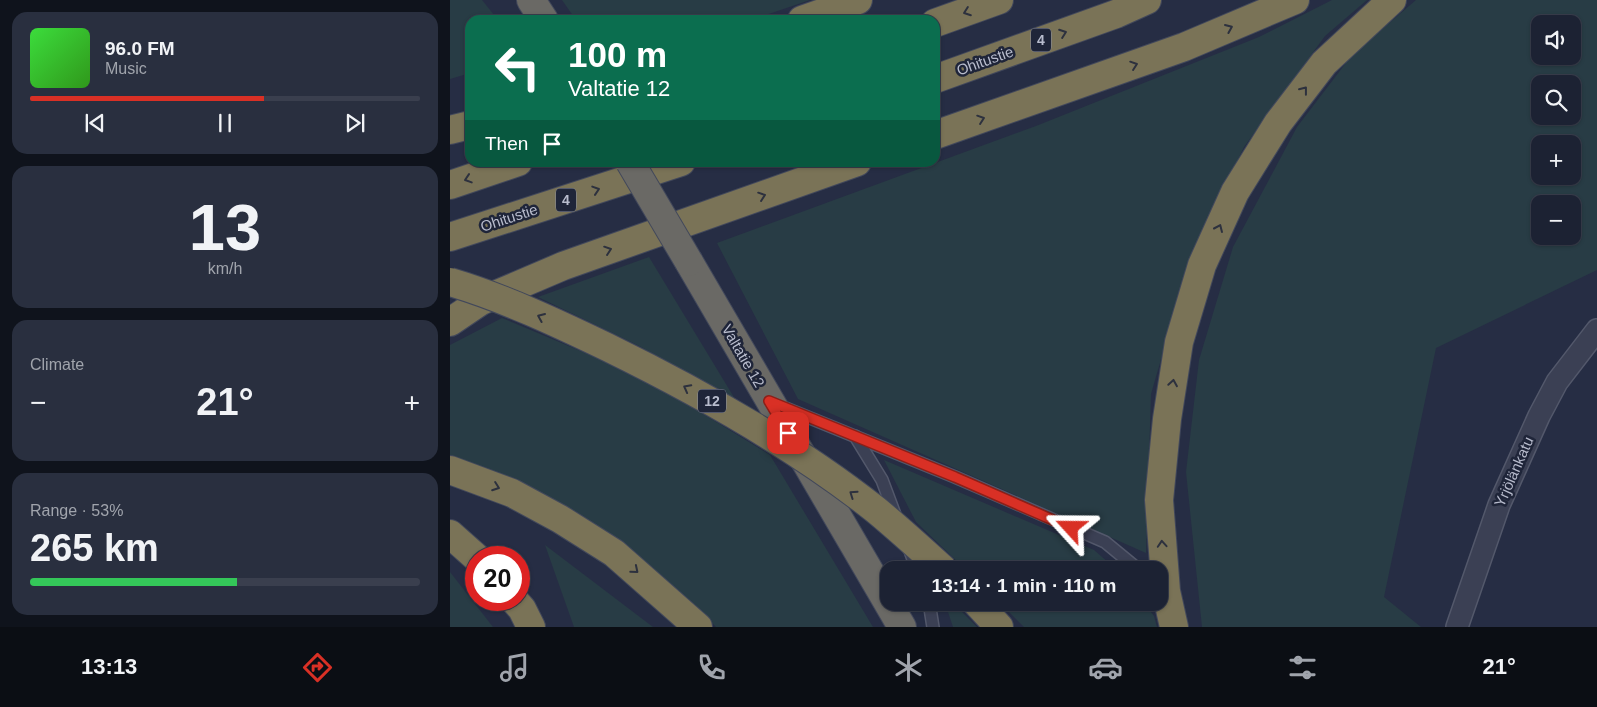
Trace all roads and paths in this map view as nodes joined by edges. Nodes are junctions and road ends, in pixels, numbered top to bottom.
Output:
1 (531, 0) edge
2 (858, 0) edge
3 (999, 0) edge
4 (1147, 0) edge
5 (1295, 0) edge
6 (1392, 0) edge
7 (541, 15) edge
8 (816, 15) edge
9 (940, 21) edge
10 (940, 77) edge
11 (465, 126) edge
12 (450, 130) edge
13 (940, 133) edge
14 (503, 167) edge
15 (633, 167) edge
16 (666, 167) edge
17 (843, 167) edge
18 (450, 185) edge
19 (450, 237) edge
20 (450, 282) edge
21 (450, 322) edge
22 (1597, 330) edge
23 (769, 401) junction
24 (855, 436) junction
25 (450, 470) edge
26 (450, 534) edge
27 (903, 534) junction
28 (465, 547) edge
29 (914, 561) edge
30 (934, 561) edge
31 (1128, 561) edge
32 (1161, 561) edge
33 (1168, 608) edge
34 (523, 611) edge
35 (930, 611) edge
36 (984, 611) edge
37 (531, 627) edge
38 (698, 627) edge
39 (902, 627) edge
40 (933, 627) edge
41 (999, 627) edge
42 (1174, 627) edge
43 (1457, 627) edge

1 - 7 highway
2 - 8 highway
3 -> 9 highway
10 -> 4 highway, Ohitustie / 4
13 -> 5 highway
32 -> 6 highway
11 - 12 highway
14 -> 18 highway
15 - 23 highway, Valtatie 12, bridge
19 -> 16 highway, Ohitustie / 4
21 -> 17 highway
27 -> 20 highway, 12, bridge
22 - 43 street, Yrjölänkatu
23 - 24 lane
23 - 39 highway, Valtatie 12
24 - 27 lane
24 - 31 lane
25 -> 38 highway
26 - 28 highway
27 - 29 lane
27 - 30 highway, 12, bridge
33 - 42 highway
34 - 37 highway
35 - 40 lane
36 - 41 highway

